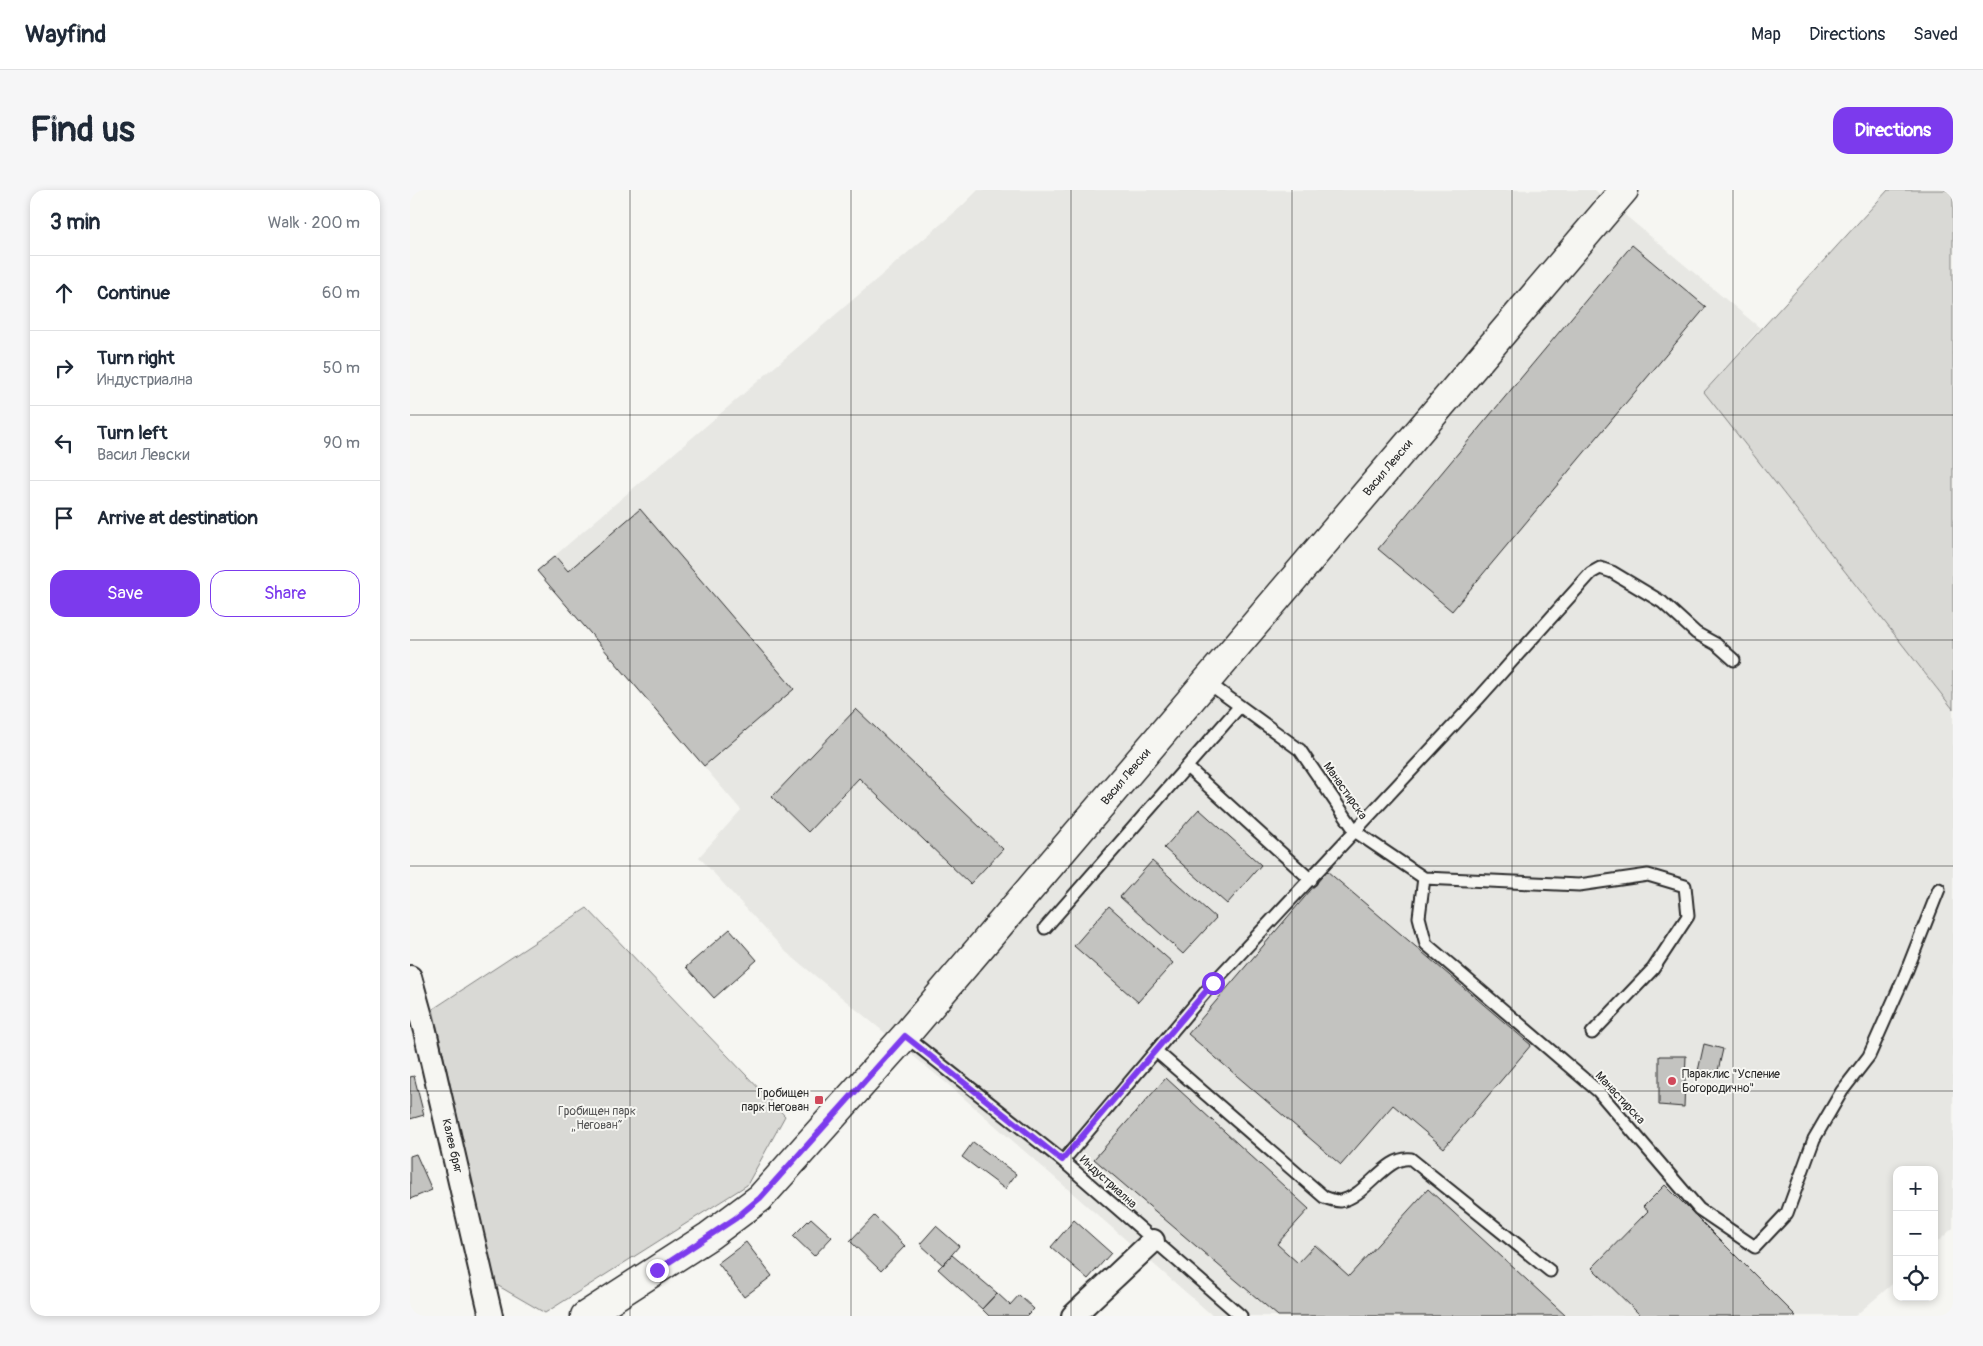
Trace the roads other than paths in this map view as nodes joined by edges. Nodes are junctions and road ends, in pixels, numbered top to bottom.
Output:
1 (1624, 190) edge
2 (1734, 660) dead end
3 (1207, 682) junction
4 (1240, 706) junction
5 (1187, 767) junction
6 (1356, 832) junction
7 (1424, 878) junction
8 (1311, 880) junction
9 (1939, 889) dead end
10 (1045, 928) dead end
11 (410, 977) edge
12 (1592, 1033) dead end
13 (418, 1034) edge
14 (905, 1036) junction
15 (1156, 1051) junction
16 (1062, 1160) junction
17 (1153, 1240) junction
18 (1550, 1271) dead end
19 (491, 1316) edge
20 (585, 1316) edge
21 (1073, 1316) edge
22 (1241, 1316) edge

1 - 3 street, Васил Левски
2 - 6 lane
3 - 4 lane, Манастирска
3 - 14 street, Васил Левски
4 - 5 lane
4 - 6 lane, Манастирска
5 - 8 lane
5 - 10 lane
6 - 7 lane, Манастирска
6 - 8 lane
7 - 9 lane, Манастирска
7 - 12 lane
8 - 15 lane
11 - 13 street, Калев бряг
13 - 19 street, Калев бряг
14 - 16 lane, Индустриална
14 - 20 street, Васил Левски
15 - 16 lane
15 - 18 lane
16 - 17 lane, Индустриална
17 - 21 street
17 - 22 lane, Индустриална

